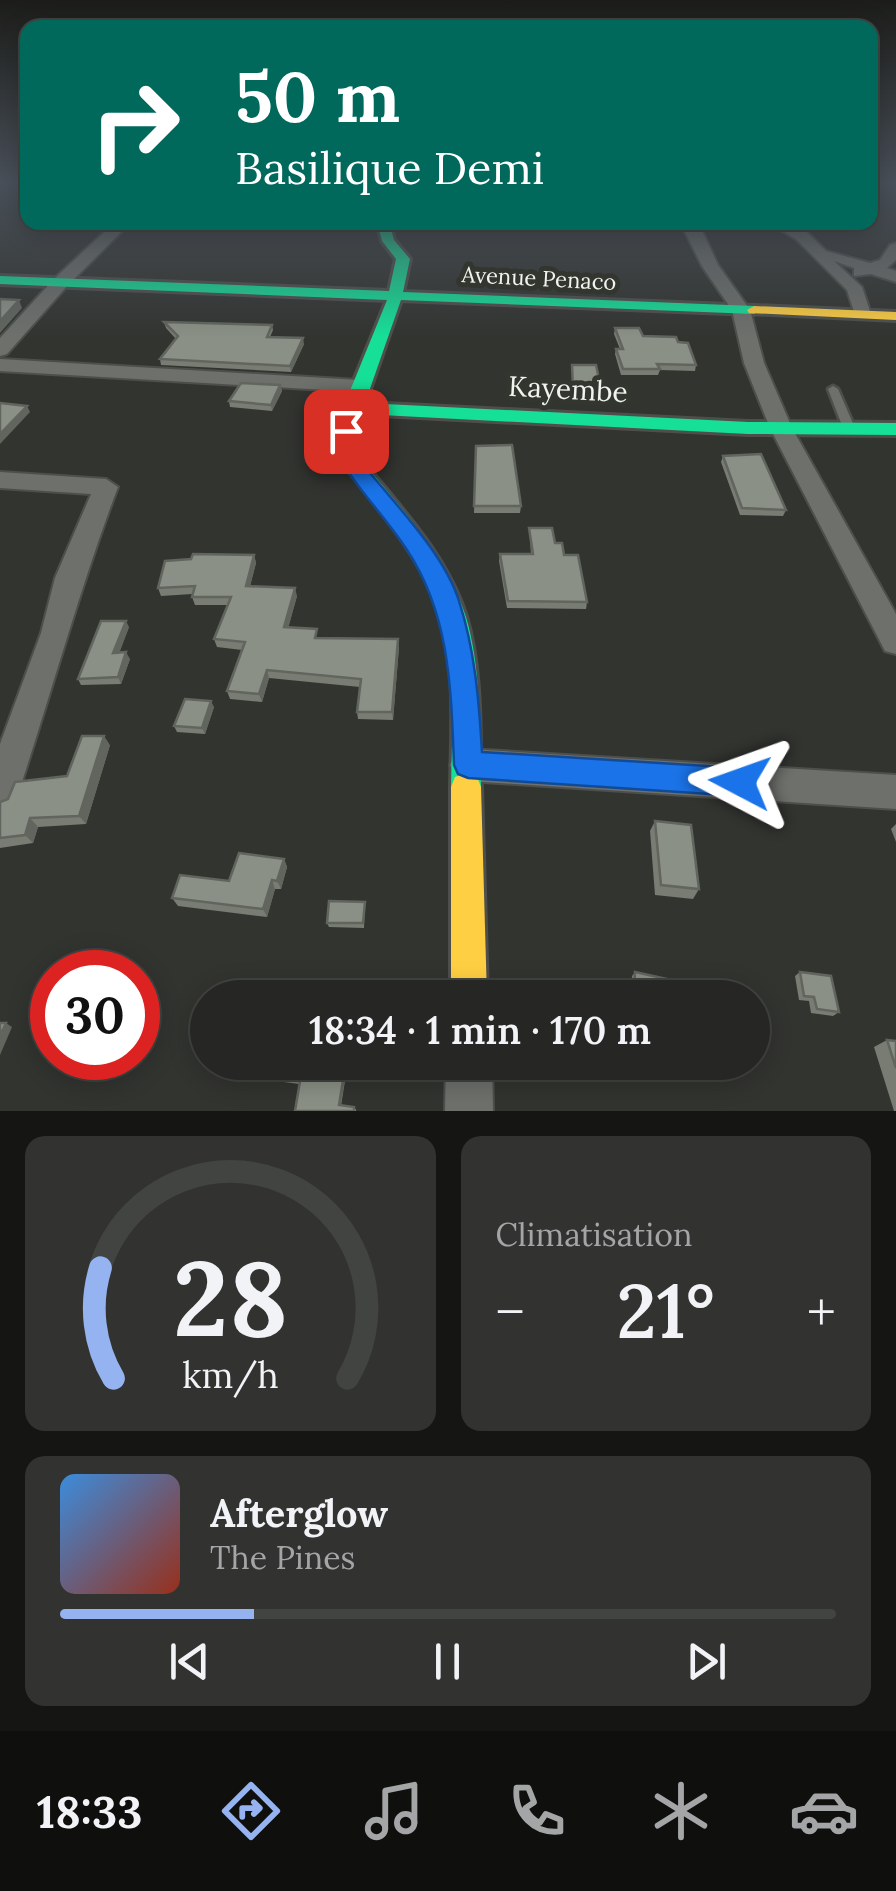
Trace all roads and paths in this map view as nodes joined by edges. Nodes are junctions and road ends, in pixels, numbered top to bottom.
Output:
1 (112, 234) edge
2 (386, 234) edge
3 (693, 234) edge
4 (800, 234) edge
5 (896, 248) edge
6 (821, 250) junction
7 (872, 268) junction
8 (896, 277) edge
9 (0, 280) edge
10 (851, 280) junction
11 (62, 282) junction
12 (726, 286) junction
13 (400, 297) junction
14 (700, 310) junction
15 (741, 310) junction
16 (862, 314) junction
17 (896, 316) edge
18 (0, 350) edge
19 (0, 365) edge
20 (833, 389) dead end
21 (356, 397) junction
22 (781, 428) junction
23 (848, 428) junction
24 (896, 429) edge
25 (0, 480) edge
26 (896, 642) edge
27 (468, 765) junction
28 (896, 792) edge
29 (0, 794) edge
30 (469, 980) edge
31 (469, 1080) edge
32 (469, 1111) edge

1 - 11 street
2 - 13 street
3 - 12 street
4 - 6 street
5 - 7 street
6 - 7 street
6 - 10 street
7 - 8 street
7 - 10 street
9 - 11 street, Avenue Penaco
10 - 16 street
11 - 13 street, Avenue Penaco
11 - 18 street
12 - 14 street
12 - 15 street
13 - 14 street, Avenue Penaco
13 - 21 street
14 - 15 street, Avenue Penaco
15 - 16 street, Avenue Penaco
15 - 22 street
16 - 17 street, Avenue Penaco
19 - 21 street
20 - 23 lane
21 - 22 street, Kayembe
21 - 27 street
22 - 23 street, Kayembe
22 - 26 street
23 - 24 street, Kayembe
25 - 29 street
27 - 28 street
27 - 30 street
31 - 32 street

